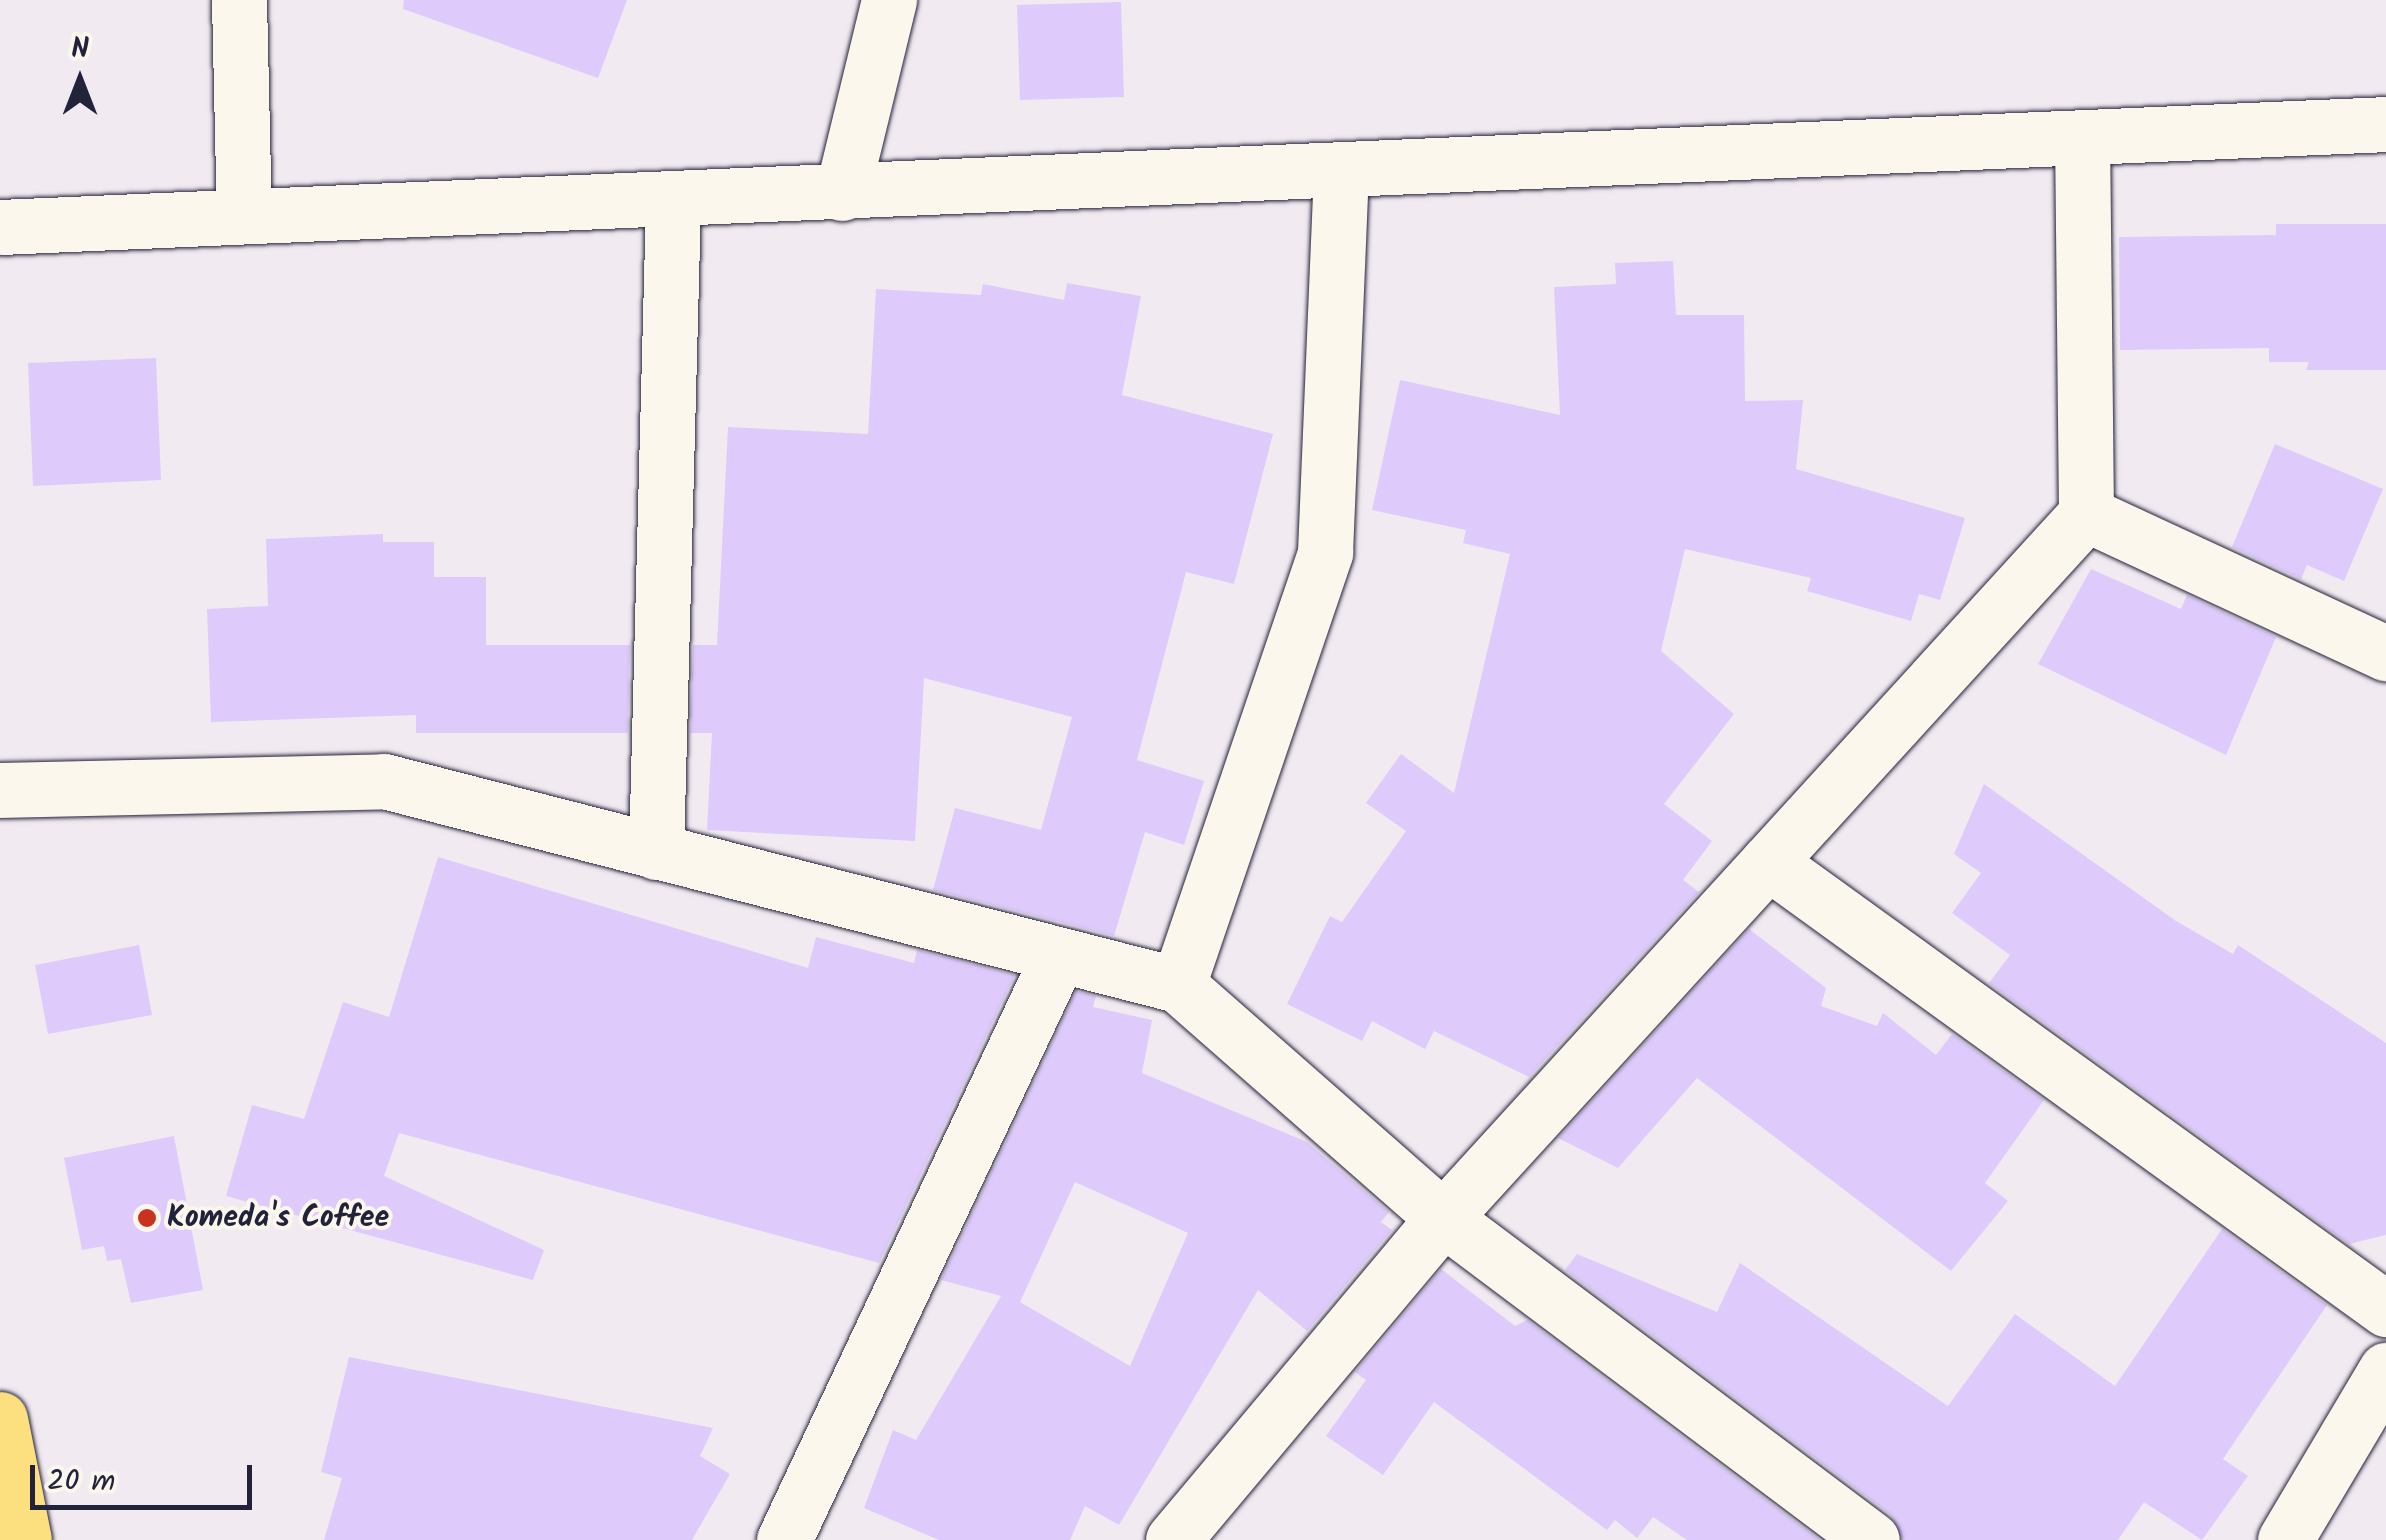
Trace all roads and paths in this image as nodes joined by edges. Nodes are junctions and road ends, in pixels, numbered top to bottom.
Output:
1 (238, 0) edge
2 (890, 0) edge
3 (2386, 124) edge
4 (2082, 137) junction
5 (1342, 170) junction
6 (842, 193) junction
7 (673, 203) junction
8 (244, 215) junction
9 (0, 227) edge
10 (2086, 514) junction
11 (2386, 653) edge
12 (0, 790) edge
13 (656, 852) junction
14 (1768, 862) junction
15 (1057, 959) junction
16 (1178, 984) junction
17 (1443, 1218) junction
18 (2386, 1309) edge
19 (2386, 1370) edge
20 (0, 1419) edge
21 (24, 1540) edge
22 (784, 1540) edge
23 (1173, 1540) edge
24 (1872, 1540) edge
25 (2284, 1540) edge

1 - 8 street
2 - 6 street
3 - 4 street
4 - 5 street
4 - 10 street
5 - 6 street
5 - 16 street
6 - 7 street
7 - 8 street
7 - 13 street
8 - 9 street
10 - 11 street
10 - 14 street
12 - 13 street
13 - 15 street
14 - 17 street
14 - 18 street
15 - 16 street
15 - 22 street
16 - 17 street
17 - 23 street
17 - 24 street
19 - 25 street
20 - 21 main road

